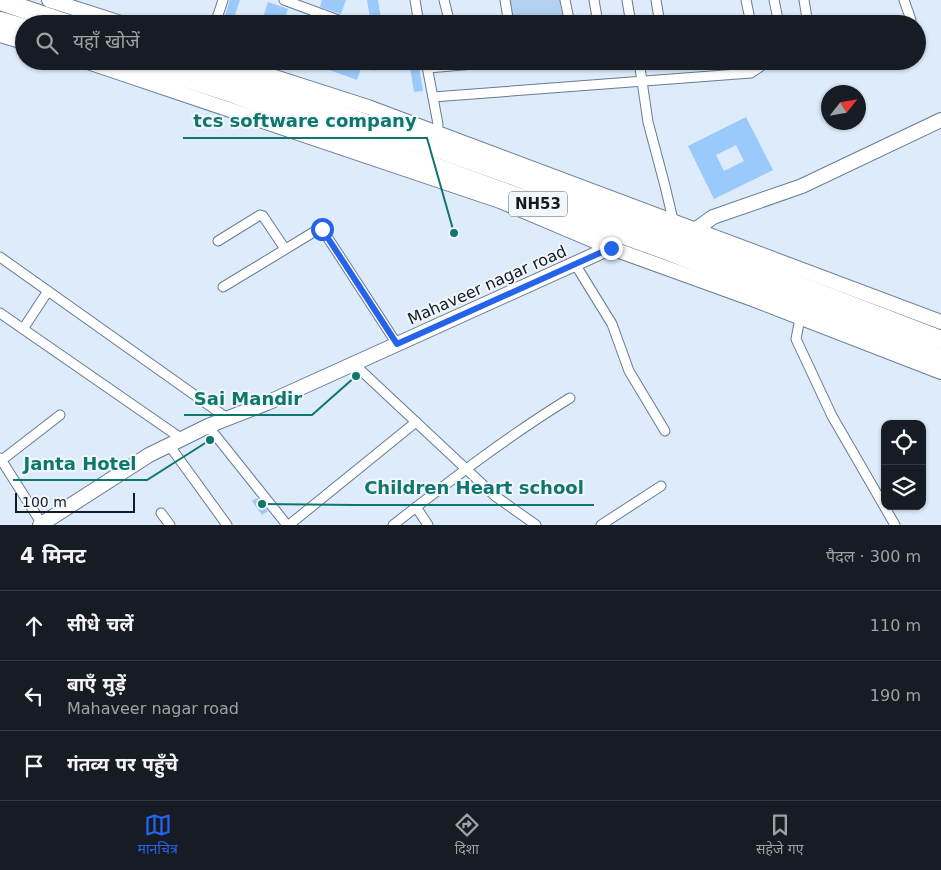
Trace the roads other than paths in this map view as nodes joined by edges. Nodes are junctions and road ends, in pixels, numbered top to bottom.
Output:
1 (49, 0) edge
2 (223, 0) edge
3 (284, 0) edge
4 (415, 0) edge
5 (444, 0) edge
6 (505, 0) edge
7 (565, 0) edge
8 (594, 0) edge
9 (627, 0) edge
10 (656, 0) edge
11 (746, 0) edge
12 (774, 0) edge
13 (804, 0) edge
14 (904, 0) edge
15 (0, 1) edge
16 (71, 10) edge
17 (90, 15) edge
18 (218, 15) edge
19 (324, 15) edge
20 (418, 15) edge
21 (448, 15) edge
22 (508, 15) edge
23 (568, 15) edge
24 (597, 15) edge
25 (630, 15) edge
26 (658, 15) edge
27 (749, 15) edge
28 (777, 15) edge
29 (806, 15) edge
30 (909, 15) edge
31 (0, 21) edge
32 (15, 25) edge
33 (0, 35) edge
34 (15, 39) edge
35 (113, 70) edge
36 (159, 70) edge
37 (208, 70) edge
38 (253, 70) edge
39 (428, 70) edge
40 (640, 70) edge
41 (754, 70) edge
42 (642, 81) junction
43 (433, 97) junction
44 (941, 120) edge
45 (437, 133) junction
46 (669, 236) junction
47 (693, 236) junction
48 (626, 237) junction
49 (218, 241) dead end
50 (611, 248) junction
51 (285, 249) junction
52 (0, 257) edge
53 (575, 264) junction
54 (223, 287) dead end
55 (48, 292) junction
56 (0, 313) edge
57 (800, 318) junction
58 (941, 322) edge
59 (23, 329) junction
60 (941, 340) edge
61 (397, 344) junction
62 (941, 358) edge
63 (354, 364) junction
64 (941, 372) edge
65 (570, 398) dead end
66 (60, 415) dead end
67 (227, 418) junction
68 (416, 422) junction
69 (208, 426) junction
70 (665, 431) dead end
71 (182, 439) junction
72 (169, 446) junction
73 (1, 459) edge
74 (466, 468) junction
75 (661, 486) dead end
76 (416, 507) junction
77 (161, 513) dead end
78 (41, 524) edge
79 (170, 525) edge
80 (227, 525) edge
81 (288, 525) edge
82 (393, 525) edge
83 (428, 525) edge
84 (536, 525) edge
85 (601, 525) edge
86 (895, 525) edge

1 - 16 main road
2 - 18 street
3 - 19 street
4 - 20 street
5 - 21 street
6 - 22 street
7 - 23 street
8 - 24 street
9 - 25 street
10 - 26 street
11 - 27 street
12 - 28 street
13 - 29 street
14 - 30 street
15 - 16 highway
16 - 17 main road
31 - 32 highway
33 - 34 main road
35 - 50 main road
36 - 48 highway, NH53
37 - 46 highway, NH53
38 - 45 main road
39 - 43 street
40 - 42 street
41 - 42 street
42 - 43 street
42 - 46 street
43 - 45 street
44 - 47 main road
45 - 46 main road
46 - 47 highway, NH53
46 - 48 highway, NH53
46 - 62 highway, NH53
47 - 58 main road
47 - 60 highway, NH53
48 - 50 main road, Mahaveer nagar road
49 - 51 street
50 - 53 main road, Mahaveer nagar road
50 - 57 main road
51 - 54 street
51 - 61 street
52 - 55 street
53 - 61 main road, Mahaveer nagar road
53 - 70 street
55 - 59 street
55 - 67 street
56 - 59 street
57 - 64 main road
57 - 86 street
59 - 71 street
61 - 63 main road, Mahaveer nagar road
63 - 67 main road, Mahaveer nagar road
63 - 68 street
65 - 74 street
66 - 73 street
67 - 69 main road, Mahaveer nagar road
68 - 74 street
68 - 81 street
69 - 71 main road, Mahaveer nagar road
69 - 81 street
71 - 72 main road, Mahaveer nagar road
72 - 78 main road, Mahaveer nagar road
72 - 80 street
73 - 78 street
74 - 76 street
74 - 84 street
75 - 85 street
76 - 82 street
76 - 83 street
77 - 79 street

